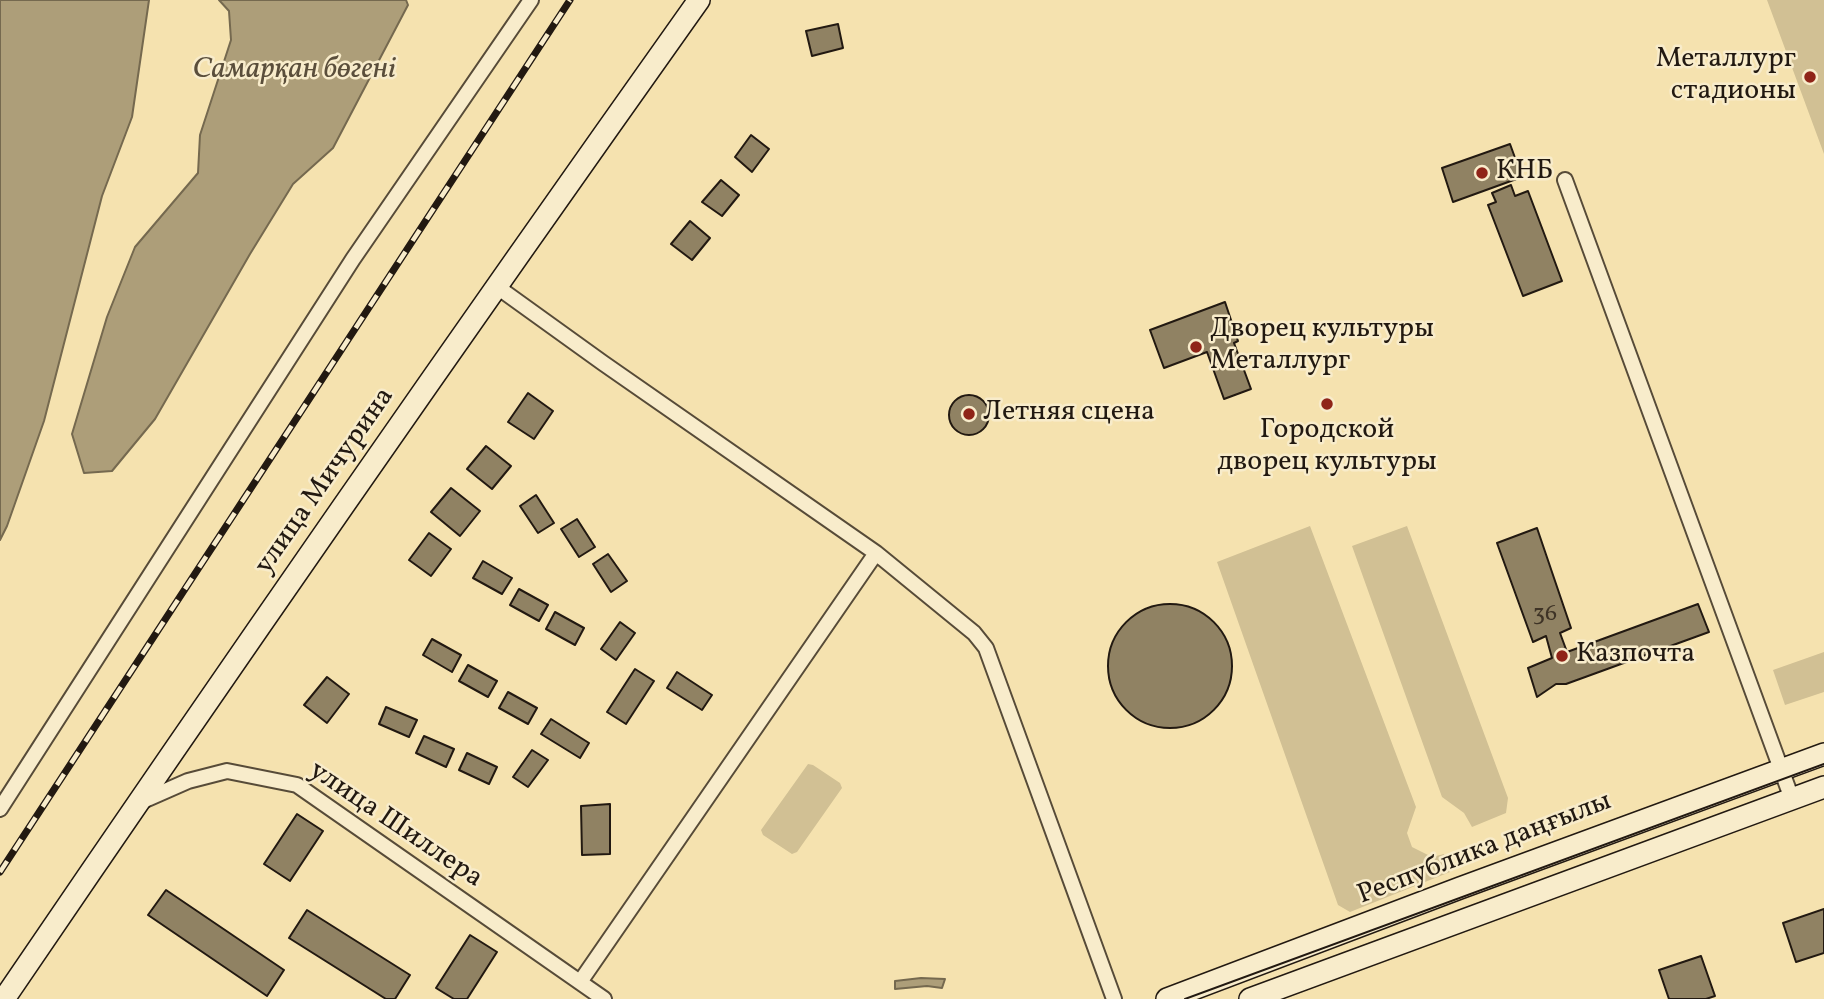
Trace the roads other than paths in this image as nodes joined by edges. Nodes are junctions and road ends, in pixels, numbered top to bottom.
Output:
1 (531, 0) edge
2 (699, 0) edge
3 (1565, 180) dead end
4 (496, 286) junction
5 (876, 553) junction
6 (1824, 754) edge
7 (1782, 770) junction
8 (1824, 787) edge
9 (1792, 799) junction
10 (137, 804) junction
11 (0, 809) edge
12 (1270, 960) junction
13 (580, 982) junction
14 (1282, 993) edge
15 (4, 999) edge
16 (604, 999) edge
17 (1114, 999) edge
18 (1167, 999) edge
19 (1250, 999) edge

1 - 11 street
2 - 4 main road, улица Мичурина
3 - 7 street
4 - 5 street
4 - 10 main road, улица Мичурина
5 - 13 street
5 - 17 street
6 - 7 main road, Республика даңғылы
7 - 9 street
7 - 12 main road, Республика даңғылы
8 - 9 main road, Республика даңғылы
9 - 14 main road, Республика даңғылы
10 - 13 street, улица Шиллера
10 - 15 main road, улица Мичурина
12 - 14 main road
12 - 18 main road, Республика даңғылы
13 - 16 street, улица Шиллера
14 - 19 main road, Республика даңғылы

